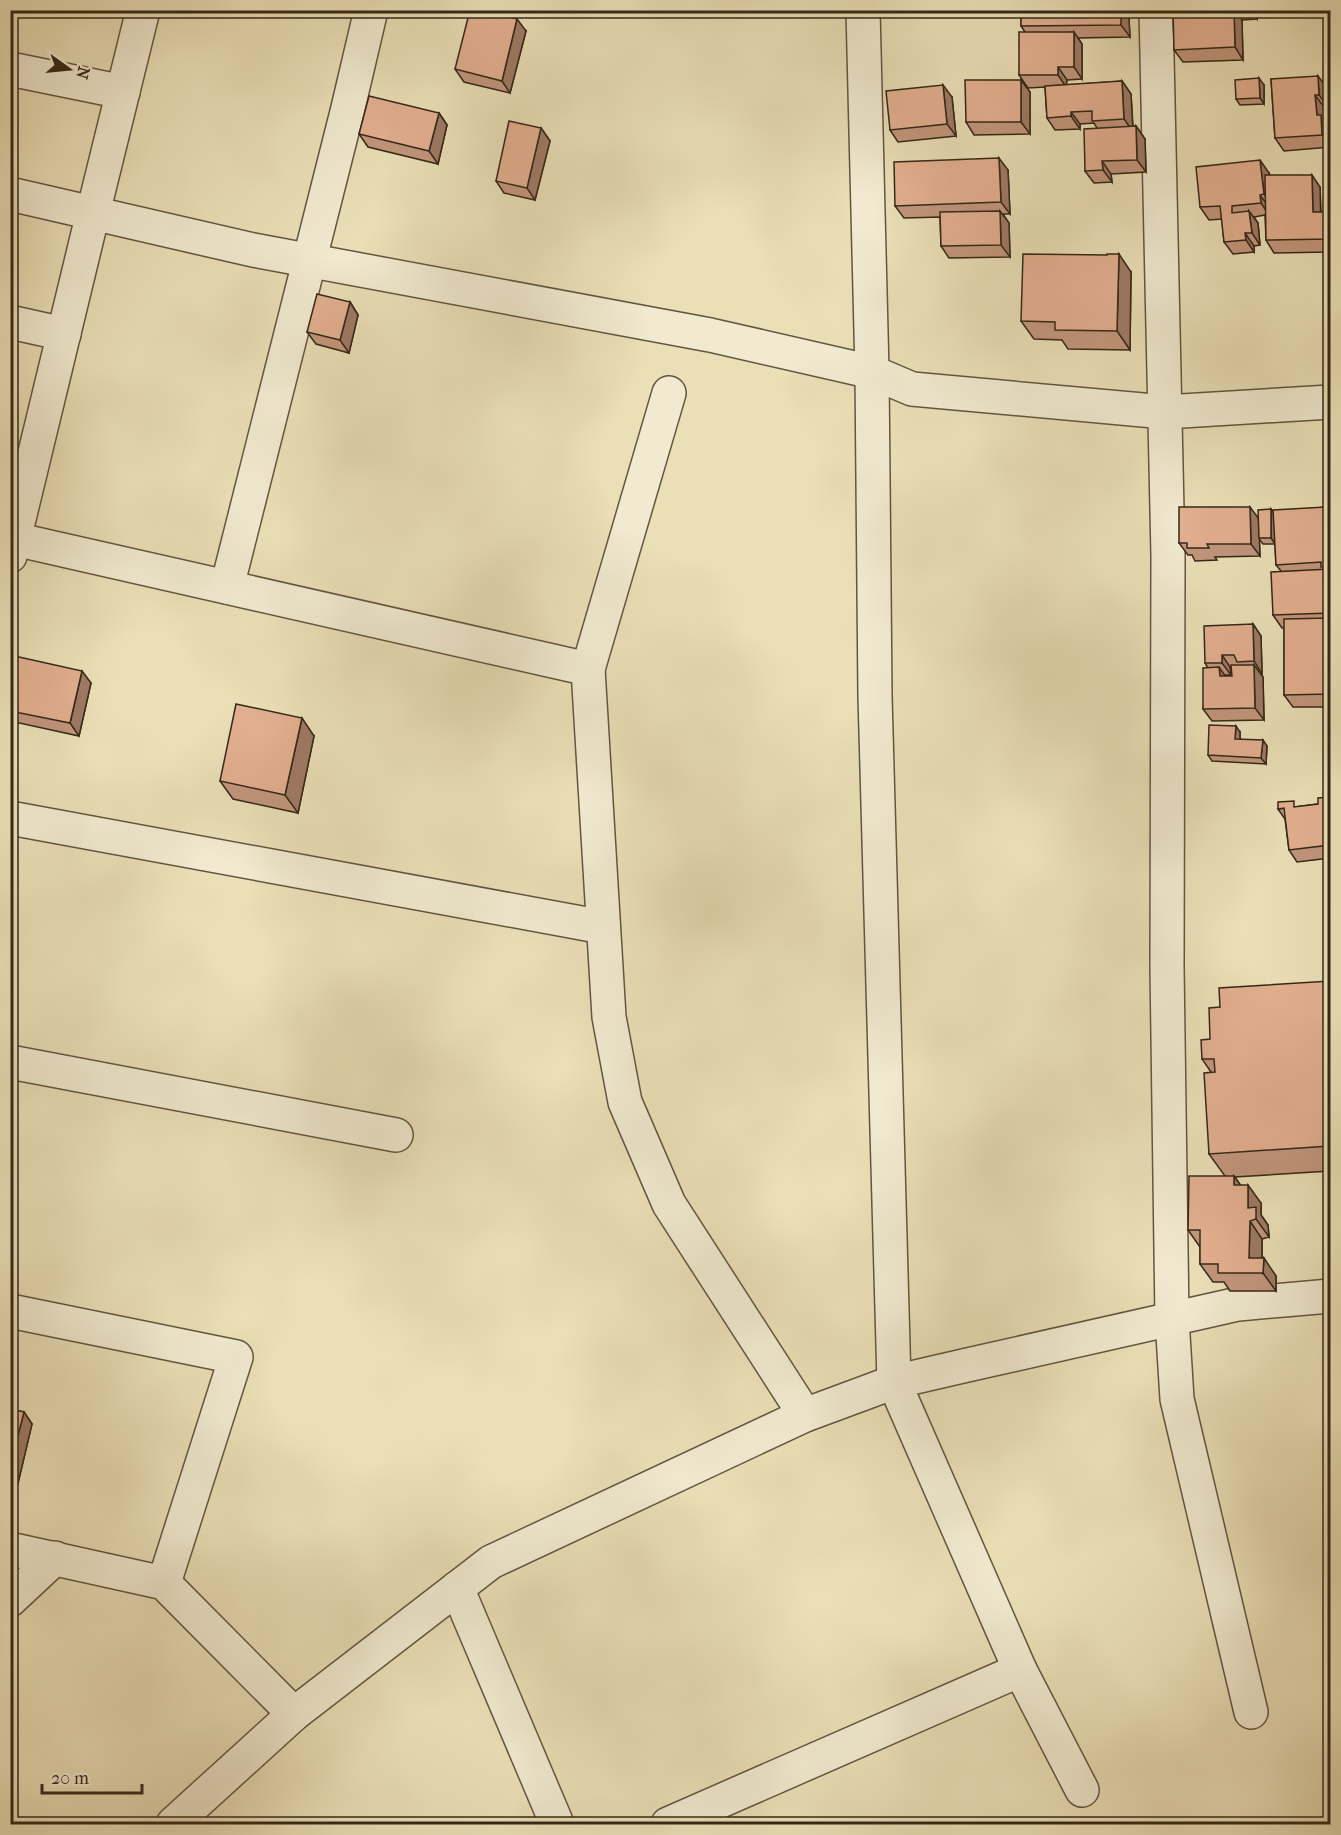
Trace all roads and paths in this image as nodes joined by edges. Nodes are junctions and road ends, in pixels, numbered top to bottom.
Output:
1 (143, 10) edge
2 (370, 10) edge
3 (863, 10) edge
4 (1156, 10) edge
5 (10, 69) edge
6 (123, 92) junction
7 (10, 194) edge
8 (93, 213) junction
9 (309, 261) junction
10 (10, 322) edge
11 (64, 334) junction
12 (872, 372) junction
13 (669, 393) dead end
14 (1330, 402) edge
15 (1165, 412) junction
16 (12, 544) edge
17 (227, 587) junction
18 (588, 669) junction
19 (10, 818) edge
20 (603, 927) junction
21 (10, 1062) edge
22 (396, 1135) dead end
23 (1330, 1296) edge
24 (10, 1311) edge
25 (1172, 1319) junction
26 (894, 1382) junction
27 (805, 1415) junction
28 (10, 1549) edge
29 (55, 1558) junction
30 (164, 1583) junction
31 (457, 1588) junction
32 (10, 1600) edge
33 (1020, 1670) junction
34 (1251, 1712) dead end
35 (294, 1714) junction
36 (1082, 1790) dead end
37 (173, 1824) edge
38 (557, 1824) edge
39 (668, 1824) edge

1 - 6 street
2 - 9 street
3 - 12 street
4 - 15 street
5 - 6 street
6 - 8 street
7 - 8 street
8 - 9 street
8 - 11 street
9 - 12 street
9 - 17 street
10 - 11 street
11 - 16 street
12 - 15 street
12 - 26 street
13 - 18 street
14 - 15 street
15 - 25 street
16 - 17 street
17 - 18 street
18 - 20 street
19 - 20 street
20 - 27 street
21 - 22 street
23 - 25 street
24 - 30 street
25 - 26 street
25 - 34 street
26 - 27 street
26 - 33 street
27 - 31 street
28 - 29 street
29 - 30 street
29 - 32 street
30 - 35 street
31 - 35 street
31 - 38 street
33 - 36 street
33 - 39 street
35 - 37 street

